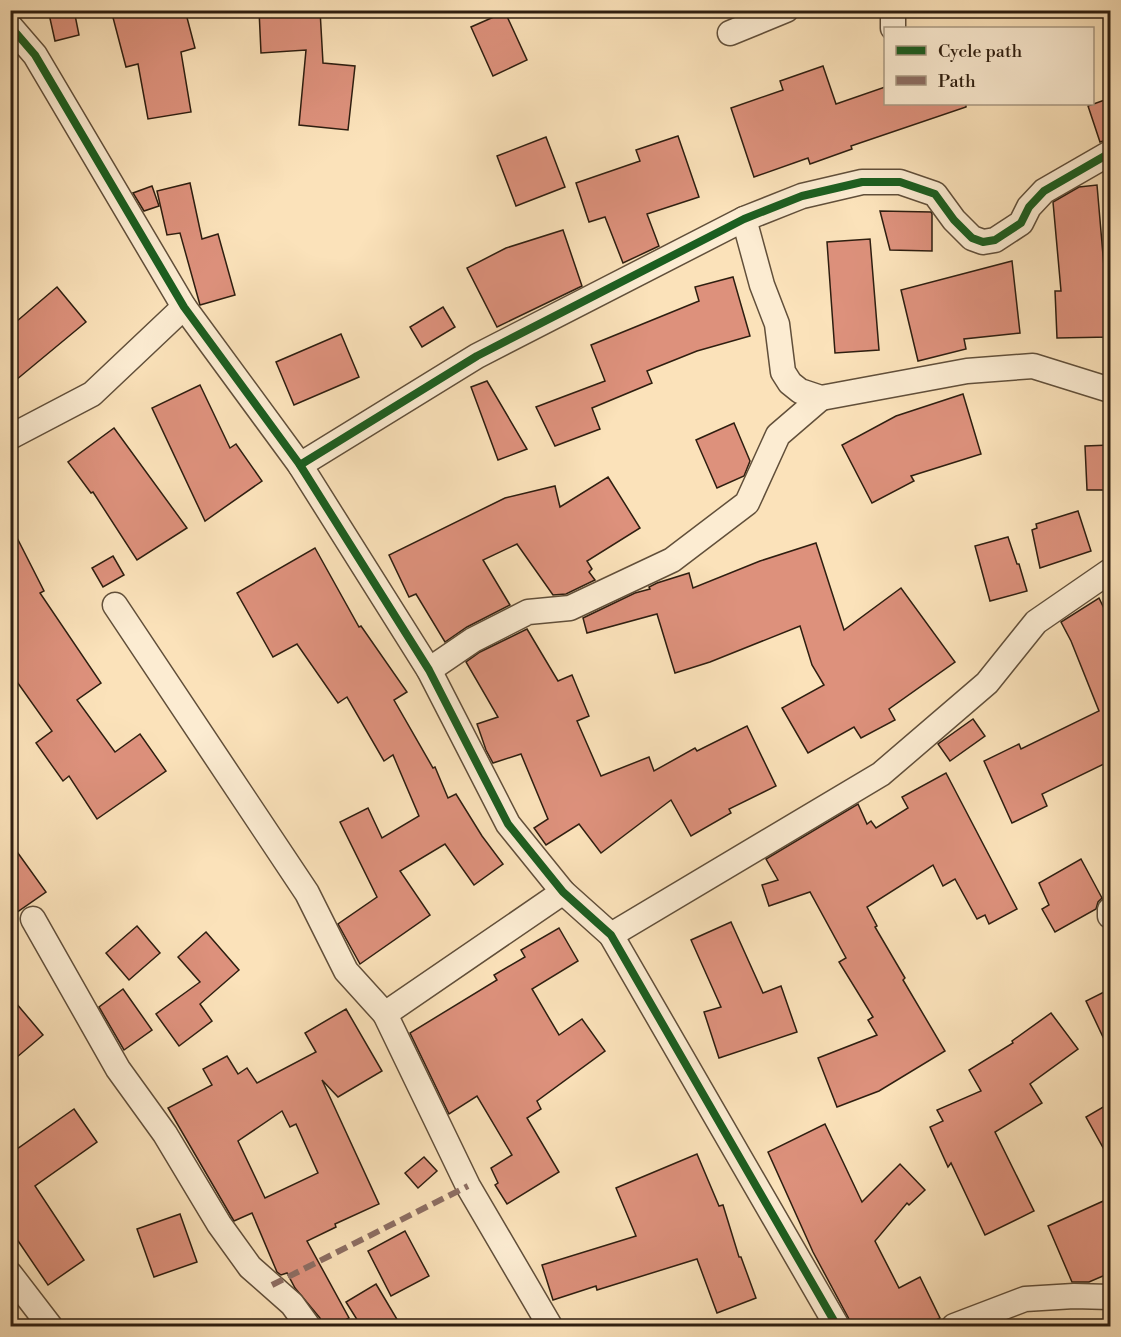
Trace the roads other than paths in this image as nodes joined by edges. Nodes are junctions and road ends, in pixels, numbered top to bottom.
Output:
1 (786, 10) edge
2 (893, 10) edge
3 (10, 26) edge
4 (893, 27) edge
5 (730, 33) dead end
6 (1110, 153) edge
7 (744, 219) junction
8 (184, 307) junction
9 (1110, 390) edge
10 (821, 398) junction
11 (10, 437) edge
12 (300, 465) junction
13 (1110, 571) edge
14 (115, 605) dead end
15 (429, 670) junction
16 (563, 892) junction
17 (1110, 910) edge
18 (1110, 916) edge
19 (33, 919) dead end
20 (611, 935) junction
21 (385, 1014) junction
22 (10, 1274) edge
23 (1110, 1297) edge
24 (50, 1326) edge
25 (308, 1326) edge
26 (550, 1326) edge
27 (837, 1326) edge
28 (954, 1326) edge

1 - 5 street
2 - 4 street
3 - 8 street
6 - 7 street
7 - 10 street
7 - 12 street
8 - 11 street
8 - 12 street
9 - 10 street
10 - 15 street
12 - 15 street
13 - 20 street
14 - 21 street
15 - 16 street
16 - 20 street
16 - 21 street
17 - 18 street
19 - 25 street
20 - 27 street
21 - 26 street
22 - 24 street
23 - 28 street

